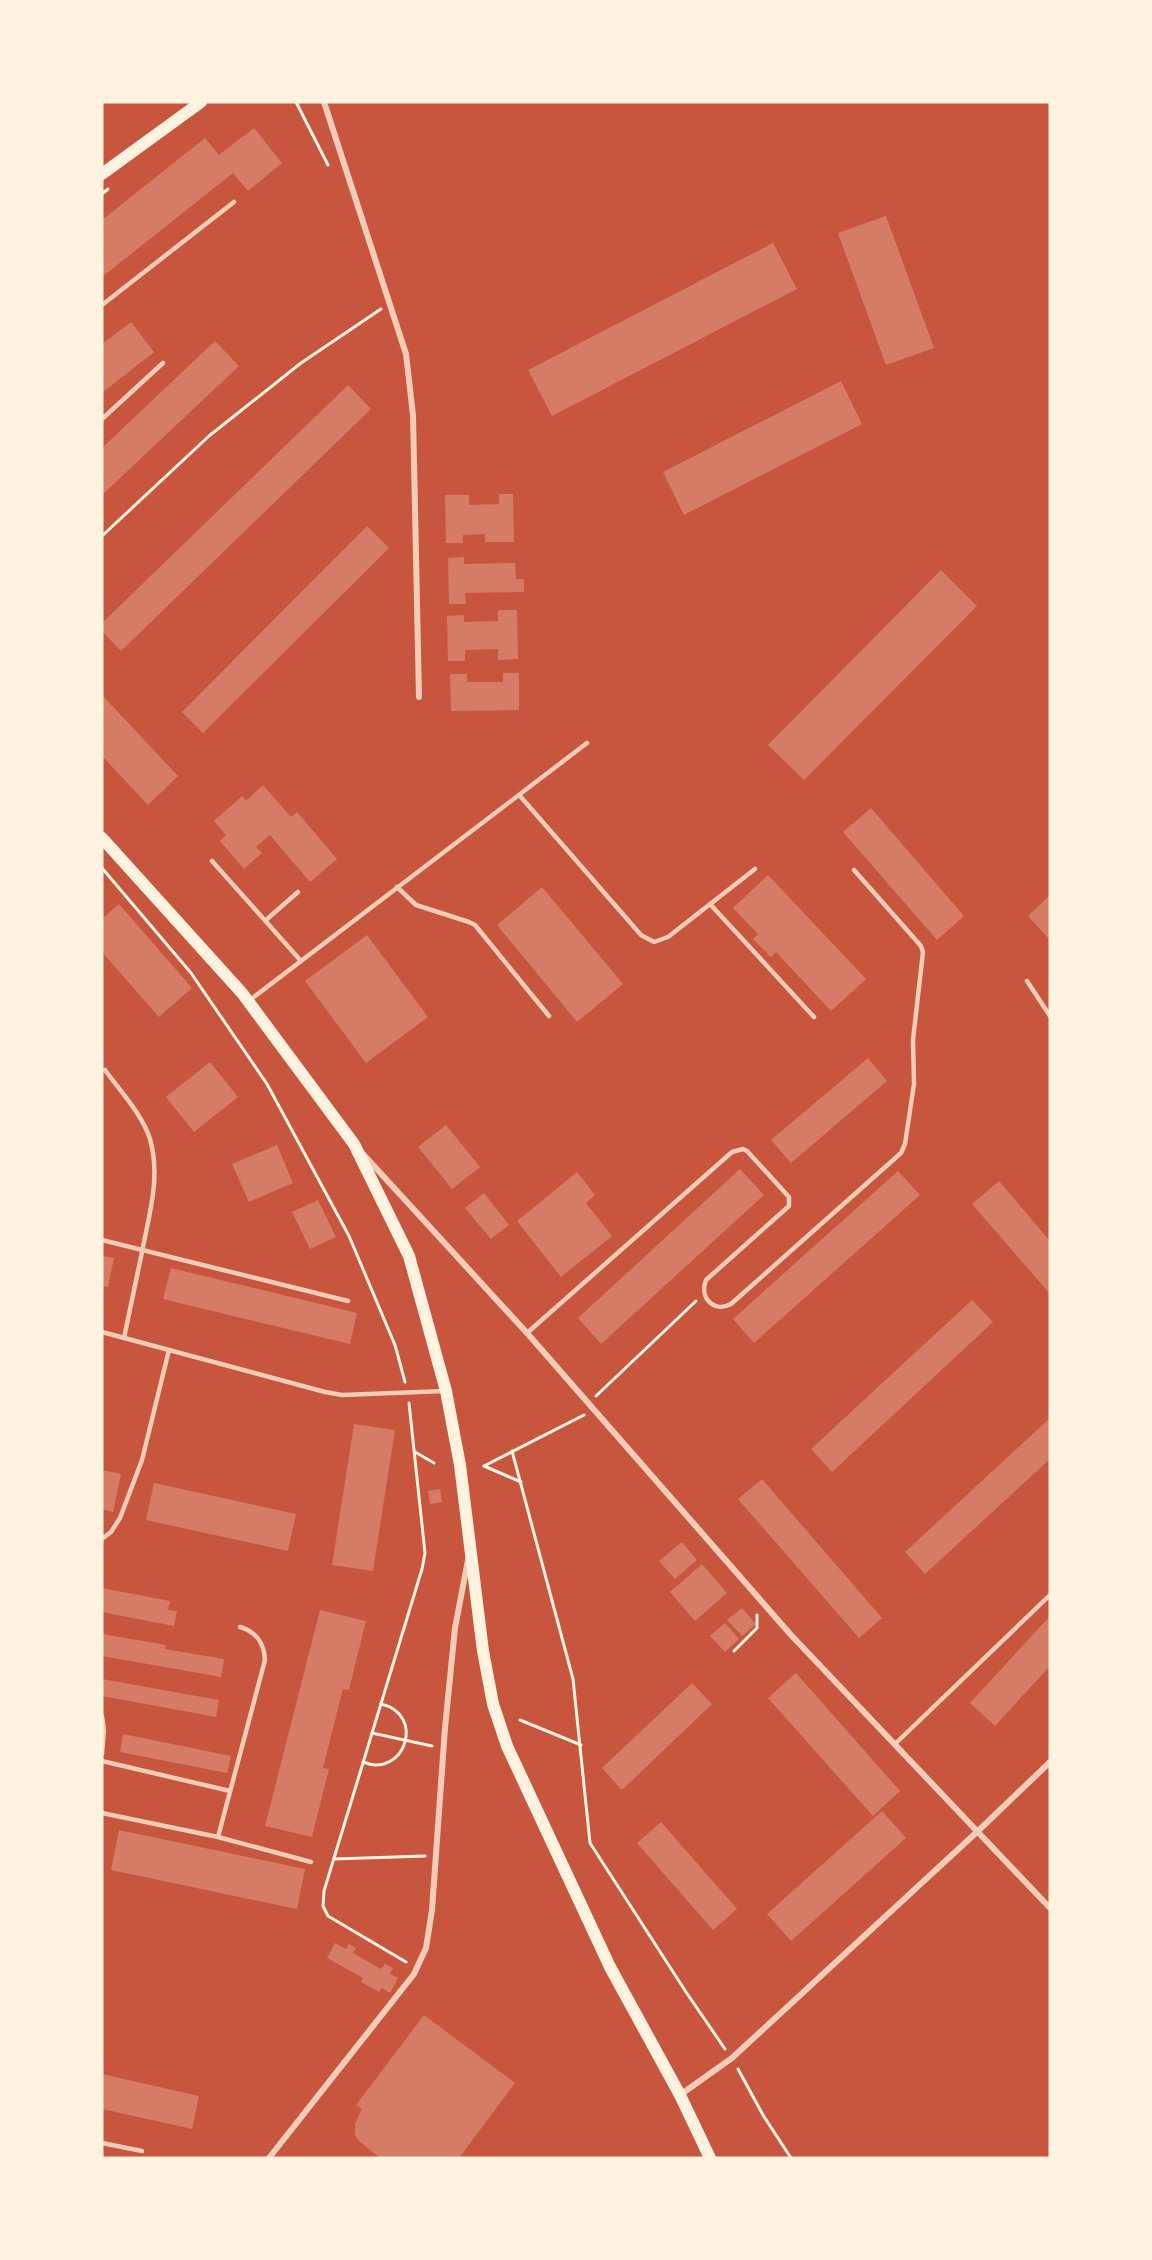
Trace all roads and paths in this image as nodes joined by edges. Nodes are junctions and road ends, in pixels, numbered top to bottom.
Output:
1 (201, 102) edge
2 (296, 102) edge
3 (324, 102) edge
4 (328, 165) dead end
5 (102, 174) edge
6 (234, 202) dead end
7 (390, 303) junction
8 (102, 305) edge
9 (163, 363) dead end
10 (102, 419) edge
11 (102, 536) edge
12 (419, 697) dead end
13 (587, 743) dead end
14 (520, 796) junction
15 (102, 838) edge
16 (212, 861) dead end
17 (102, 868) edge
18 (755, 869) dead end
19 (854, 870) dead end
20 (397, 887) junction
21 (298, 892) dead end
22 (710, 904) junction
23 (266, 920) junction
24 (301, 961) junction
25 (1027, 981) dead end
26 (248, 1001) junction
27 (549, 1016) dead end
28 (1050, 1016) edge
29 (814, 1017) dead end
30 (105, 1070) dead end
31 (354, 1144) junction
32 (102, 1240) edge
33 (142, 1250) junction
34 (704, 1294) junction
35 (348, 1301) dead end
36 (102, 1332) edge
37 (527, 1332) junction
38 (124, 1338) junction
39 (169, 1350) junction
40 (446, 1391) junction
41 (407, 1392) junction
42 (588, 1403) junction
43 (594, 1409) junction
44 (512, 1451) junction
45 (415, 1452) junction
46 (434, 1463) dead end
47 (521, 1482) junction
48 (102, 1539) edge
49 (471, 1543) junction
50 (1050, 1595) edge
51 (756, 1596) junction
52 (240, 1627) dead end
53 (734, 1651) dead end
54 (381, 1704) junction
55 (102, 1716) edge
56 (520, 1720) dead end
57 (372, 1733) junction
58 (406, 1741) junction
59 (581, 1744) junction
60 (895, 1744) junction
61 (444, 1748) junction
62 (102, 1754) edge
63 (102, 1761) edge
64 (363, 1762) junction
65 (1050, 1762) edge
66 (230, 1791) junction
67 (102, 1813) edge
68 (978, 1831) junction
69 (218, 1837) junction
70 (436, 1856) junction
71 (334, 1859) junction
72 (311, 1862) dead end
73 (1050, 1908) edge
74 (417, 1968) junction
75 (732, 2058) junction
76 (680, 2095) junction
77 (102, 2143) edge
78 (142, 2151) dead end
79 (269, 2158) edge
80 (710, 2158) edge
81 (791, 2158) edge

1 - 5 main road
2 - 4 path
3 - 7 street
6 - 8 lane
7 - 11 path
7 - 12 street
9 - 10 lane
13 - 14 lane
14 - 20 lane
14 - 22 lane
15 - 26 main road
16 - 23 lane
17 - 41 path
18 - 22 lane
19 - 34 lane
20 - 24 lane
20 - 27 lane
21 - 23 lane
22 - 29 lane
23 - 24 lane
24 - 26 lane
25 - 28 lane
26 - 31 main road
30 - 33 lane
31 - 37 street
31 - 40 main road
32 - 33 lane
33 - 35 lane
33 - 38 lane
34 - 37 lane
34 - 42 path
36 - 38 lane
37 - 42 street
38 - 39 lane
39 - 41 lane
39 - 48 lane
40 - 41 lane
40 - 49 main road
41 - 45 path
42 - 43 street
43 - 44 path
43 - 51 street
44 - 47 path
44 - 47 path
45 - 46 path
45 - 54 path
47 - 59 path
49 - 61 street
49 - 76 main road
50 - 60 lane
51 - 53 path
51 - 60 street
52 - 66 lane
54 - 57 path
54 - 58 path
55 - 62 lane
56 - 59 path
57 - 58 path
57 - 64 path
58 - 61 path
58 - 64 path
59 - 75 path
60 - 68 street
61 - 70 street
63 - 66 lane
64 - 71 path
65 - 68 street
66 - 69 lane
67 - 69 lane
68 - 73 street
68 - 75 street
69 - 72 lane
70 - 71 path
70 - 74 street
71 - 74 path
74 - 79 street
75 - 76 street
75 - 81 path
76 - 80 main road
77 - 78 lane

